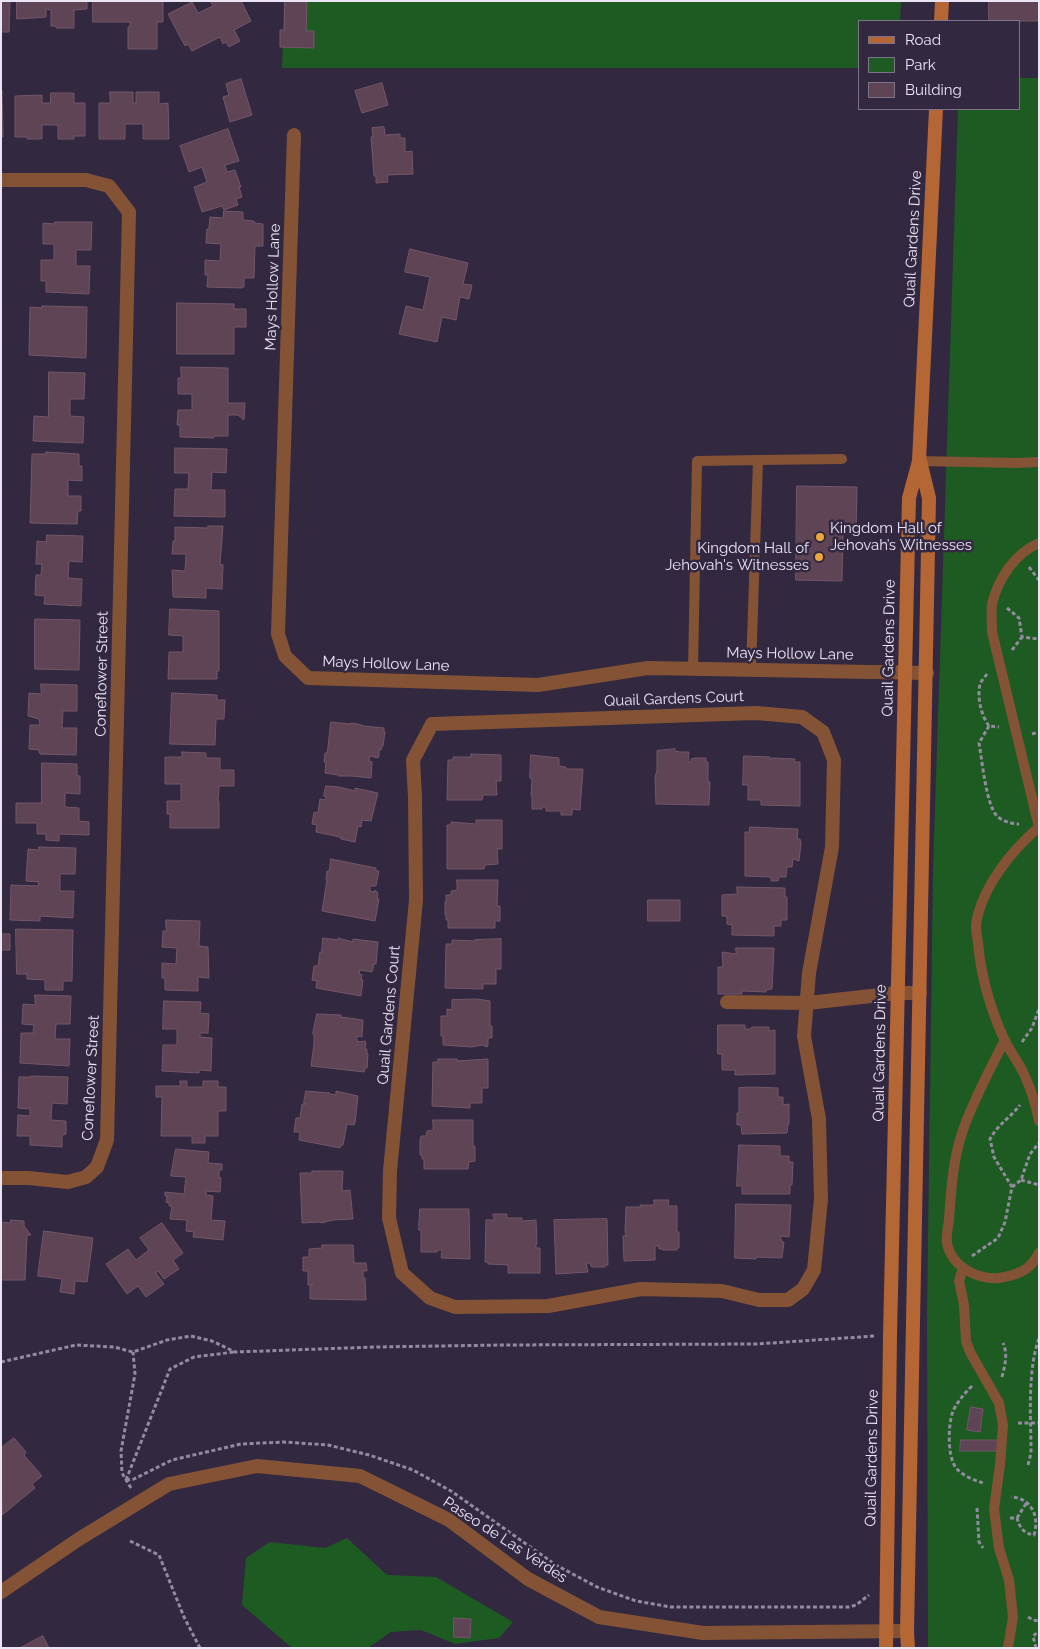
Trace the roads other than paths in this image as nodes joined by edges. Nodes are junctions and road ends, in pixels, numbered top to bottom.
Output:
1 (942, 1) edge
2 (941, 20) edge
3 (936, 110) edge
4 (294, 135) dead end
5 (1, 180) edge
6 (842, 459) dead end
7 (758, 460) junction
8 (919, 460) junction
9 (1039, 462) edge
10 (1039, 543) edge
11 (693, 669) junction
12 (752, 670) junction
13 (905, 672) junction
14 (927, 673) junction
15 (1039, 827) edge
16 (898, 994) junction
17 (920, 994) junction
18 (727, 1002) dead end
19 (808, 1003) junction
20 (1005, 1040) junction
21 (1039, 1121) edge
22 (1, 1178) edge
23 (1039, 1254) edge
24 (963, 1268) junction
25 (1, 1592) edge
26 (886, 1631) junction
27 (907, 1632) junction
28 (886, 1648) edge
29 (908, 1648) edge
30 (1008, 1648) edge

1 - 2 main road
3 - 8 main road, Quail Gardens Drive
4 - 11 street, Mays Hollow Lane
5 - 22 street, Coneflower Street
6 - 7 lane
7 - 11 lane
7 - 12 lane
8 - 9 lane
8 - 13 main road, Quail Gardens Drive
8 - 14 main road, Quail Gardens Drive
10 - 15 lane
11 - 12 street, Mays Hollow Lane
12 - 13 street, Mays Hollow Lane
13 - 14 street, Mays Hollow Lane
13 - 16 main road, Quail Gardens Drive
14 - 17 main road, Quail Gardens Drive
15 - 20 lane
16 - 17 street
16 - 19 street
16 - 26 main road, Quail Gardens Drive
17 - 27 main road, Quail Gardens Drive
18 - 19 street
19 - 19 street, Quail Gardens Court
20 - 21 lane
20 - 24 lane
23 - 24 lane
24 - 30 lane
25 - 26 street, Paseo de Las Verdes
26 - 27 street, Paseo de Las Verdes
26 - 28 main road, Quail Gardens Drive
27 - 29 main road, Quail Gardens Drive

